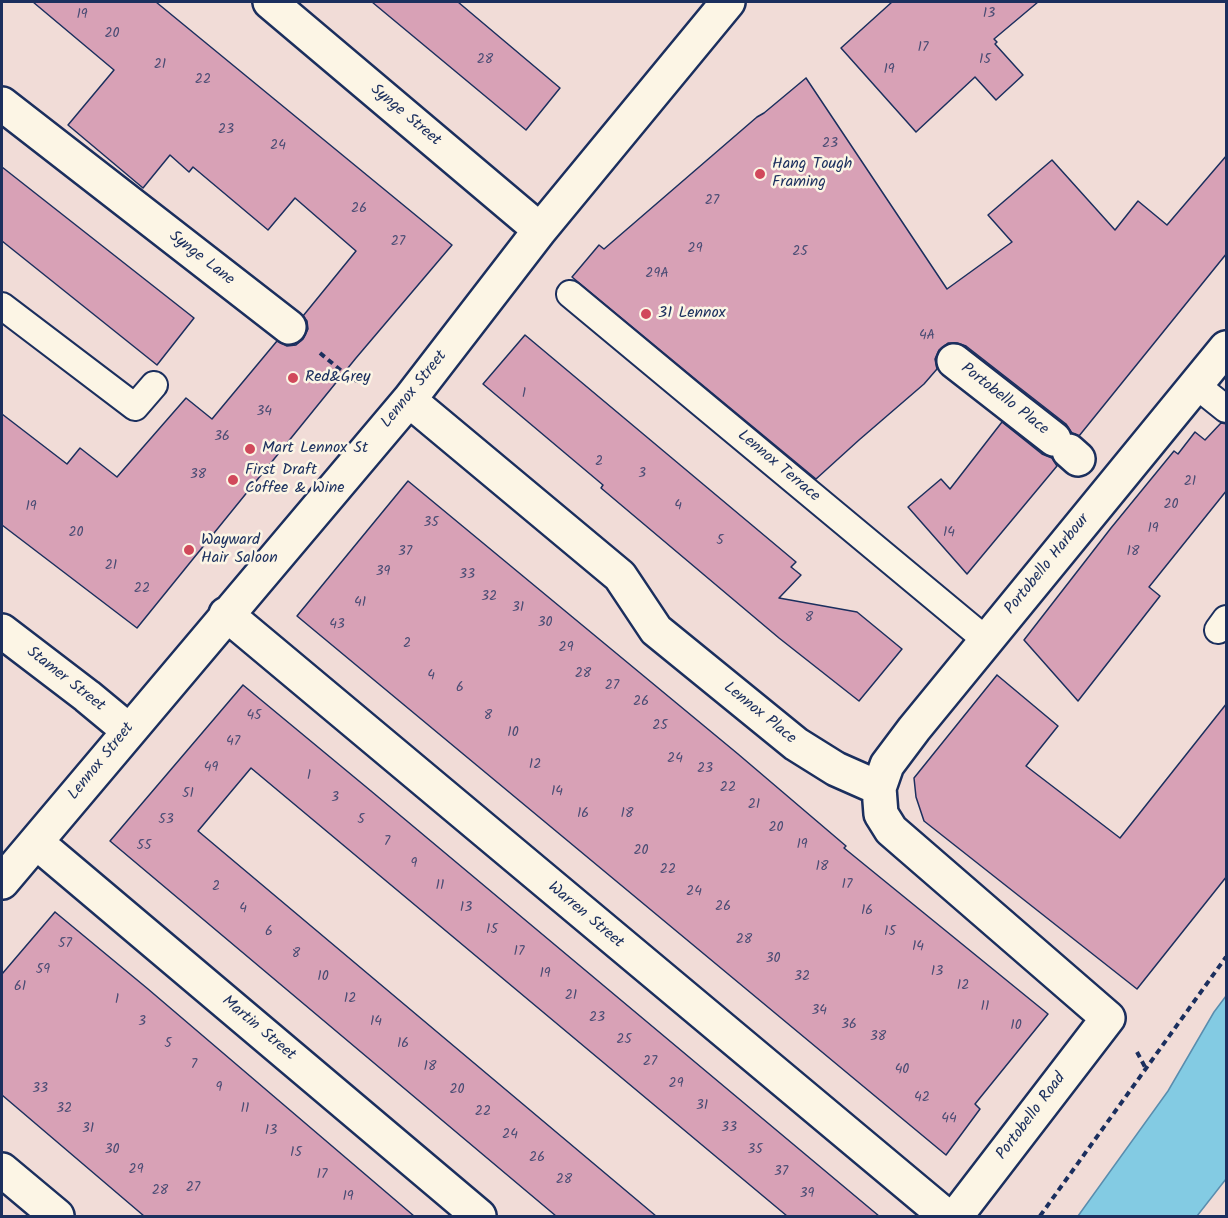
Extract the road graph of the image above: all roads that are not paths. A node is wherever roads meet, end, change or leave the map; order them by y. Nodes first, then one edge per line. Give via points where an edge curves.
1 (270, 2) edge
2 (728, 2) edge
3 (2, 104) edge
4 (540, 230) junction
5 (570, 294) dead end
6 (2, 306) edge
7 (289, 327) road end
8 (1227, 348) edge
9 (954, 361) dead end
10 (154, 385) dead end
11 (1196, 385) junction
12 (409, 400) junction
13 (1227, 409) edge
14 (1067, 450) dead end
15 (226, 614) junction
16 (2, 631) edge
17 (986, 640) junction
18 (128, 730) junction
19 (879, 788) junction
20 (36, 842) junction
21 (2, 882) edge
22 (2, 1170) edge
23 (57, 1216) edge
24 (479, 1216) edge
25 (946, 1216) edge
26 (956, 1216) edge

1 - 4 street, Synge Street
2 - 4 street, Lennox Street
3 - 7 street, Synge Lane
4 - 12 street, Lennox Street
5 - 17 lane, Lennox Terrace
6 - 10 lane via 135,407
8 - 11 street, Portobello Harbour
9 - 14 street, Portobello Place
11 - 13 lane
11 - 17 street, Portobello Harbour
12 - 15 street, Lennox Street
12 - 19 street, Lennox Place via 620,576 656,630 796,744 836,769
15 - 18 street, Lennox Street
15 - 25 street, Warren Street
16 - 18 street, Stamer Street
17 - 19 street, Portobello Harbour via 887,765
18 - 20 street, Lennox Street
19 - 26 street, Portobello Road via 881,814 891,830 1108,1018
20 - 21 street, Lennox Street
20 - 24 street, Martin Street
22 - 23 street

